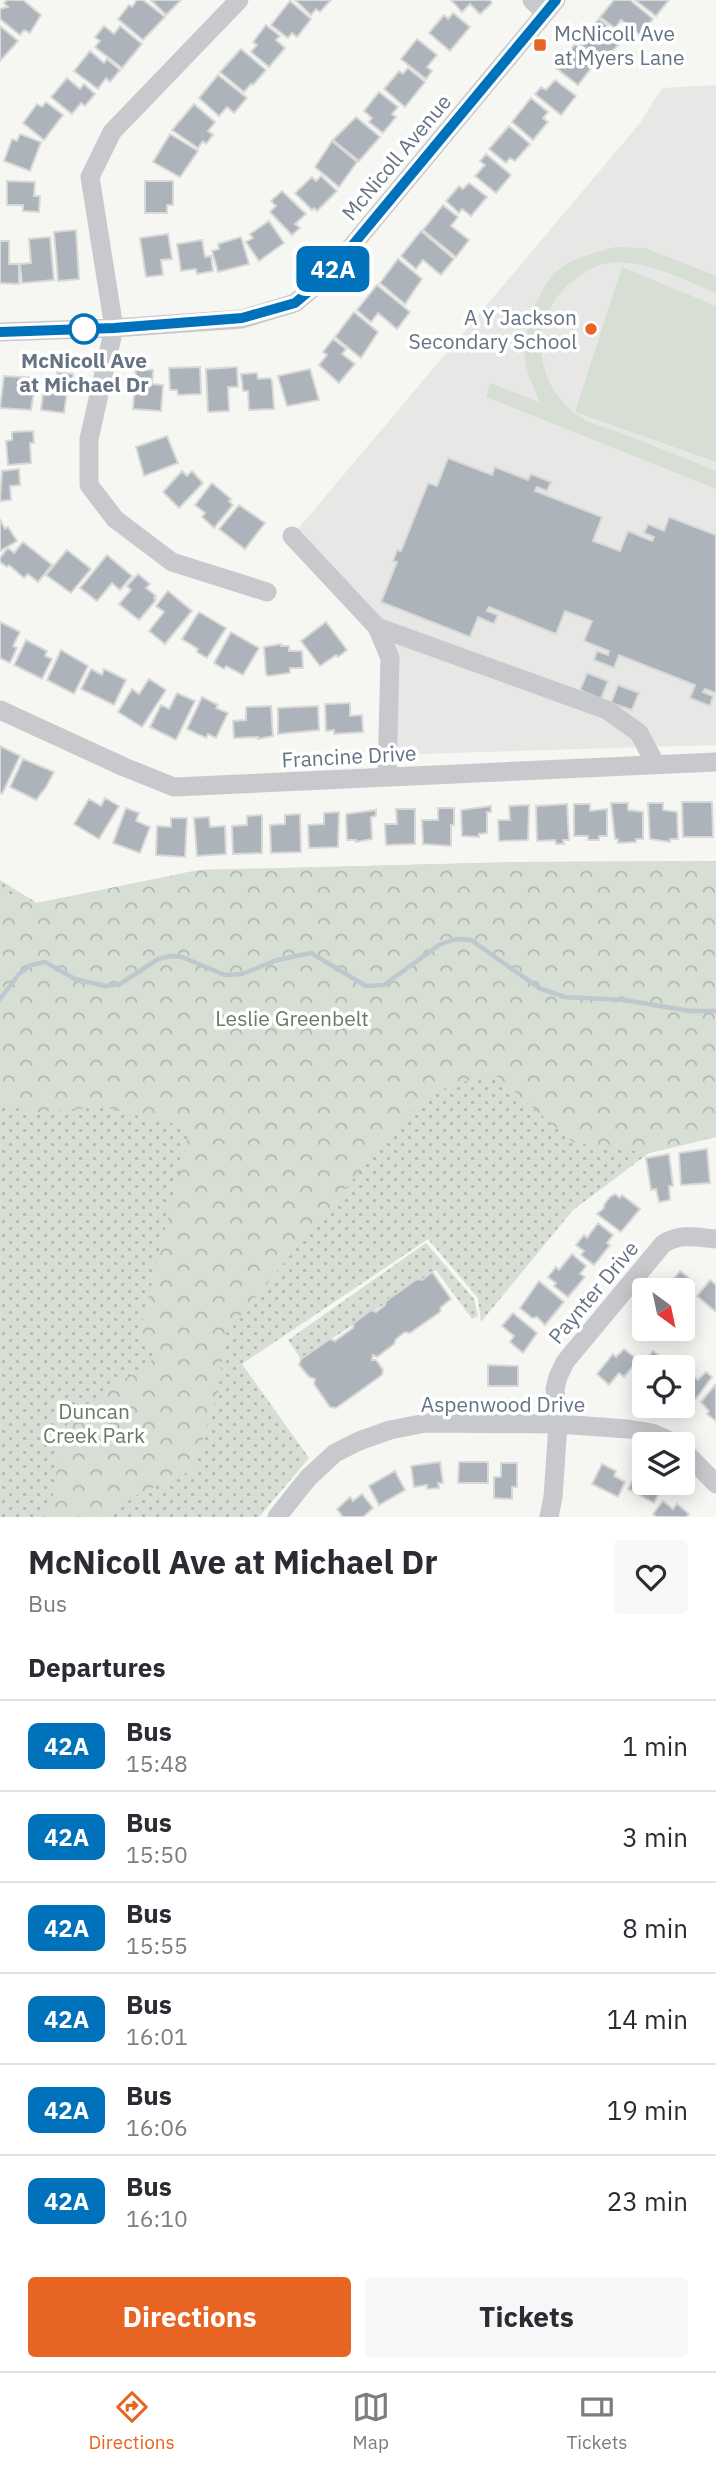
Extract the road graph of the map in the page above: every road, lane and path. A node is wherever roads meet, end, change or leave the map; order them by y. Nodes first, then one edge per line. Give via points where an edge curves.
1 (239, 0) edge
2 (544, 4) edge
3 (114, 328) junction
4 (0, 332) edge
5 (292, 536) dead end
6 (267, 592) dead end
7 (377, 627) junction
8 (0, 710) edge
9 (716, 762) edge
10 (655, 763) junction
11 (387, 777) junction
12 (716, 1239) edge
13 (558, 1424) junction
14 (646, 1432) edge
15 (695, 1462) edge
16 (716, 1484) edge
17 (277, 1517) edge
18 (549, 1517) edge

1 - 3 street via 112,132 90,177
2 - 3 street, McNicoll Avenue via 327,276 295,303 242,318
3 - 4 street, McNicoll Avenue
3 - 6 street via 89,439 89,485 115,519 172,562
5 - 7 street
7 - 10 street via 607,710 639,733
7 - 11 street via 390,657
8 - 11 street, Francine Drive via 174,787
9 - 10 street, Francine Drive
10 - 11 street, Francine Drive
12 - 13 street, Paynter Drive via 682,1236 663,1244 565,1362 555,1389
13 - 14 street, Aspenwood Drive
13 - 17 street, Aspenwood Drive via 426,1423 390,1430 335,1453
13 - 18 street, Paynter Drive
15 - 16 street

